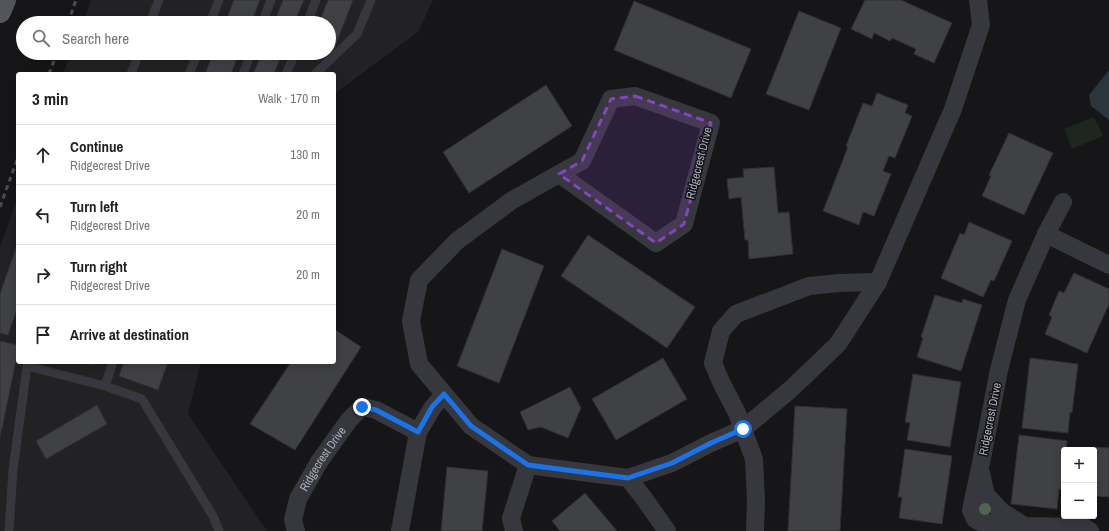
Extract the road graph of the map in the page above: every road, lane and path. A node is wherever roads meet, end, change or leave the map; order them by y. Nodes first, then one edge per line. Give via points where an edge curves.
1 (5, 0) edge
2 (159, 0) edge
3 (219, 0) edge
4 (271, 0) edge
5 (316, 0) edge
6 (371, 0) edge
7 (978, 0) edge
8 (0, 12) edge
9 (153, 16) edge
10 (213, 16) edge
11 (265, 16) edge
12 (310, 16) edge
13 (336, 54) edge
14 (136, 60) edge
15 (195, 60) edge
16 (248, 60) edge
17 (292, 60) edge
18 (330, 60) edge
19 (132, 72) edge
20 (190, 72) edge
21 (244, 72) edge
22 (287, 72) edge
23 (317, 72) edge
24 (559, 174) junction
25 (1063, 202) dead end
26 (1046, 234) junction
27 (1109, 265) edge
28 (878, 282) junction
29 (28, 364) edge
30 (112, 364) edge
31 (105, 386) junction
32 (444, 394) junction
33 (743, 429) junction
34 (418, 432) junction
35 (528, 465) junction
36 (980, 468) junction
37 (628, 478) junction
38 (1025, 526) junction
39 (9, 531) edge
40 (219, 531) edge
41 (296, 531) edge
42 (400, 531) edge
43 (514, 531) edge
44 (667, 531) edge
45 (754, 531) edge
46 (1090, 531) edge

1 - 8 main road
2 - 9 lane
3 - 10 lane
4 - 11 lane
5 - 12 lane
6 - 13 lane via 357,34
7 - 28 street, Ridgecrest Drive via 982,25 953,109
14 - 19 lane
15 - 20 lane
16 - 21 lane
17 - 22 lane
18 - 23 lane
24 - 24 street, Ridgecrest Drive via 656,243 684,224 711,123 635,96 611,99 582,161
24 - 32 street, Ridgecrest Drive via 511,201 457,241 419,280 411,321 419,364
25 - 26 street, Ridgecrest Drive
26 - 27 street
26 - 36 street, Ridgecrest Drive via 1017,300 999,370
28 - 33 street, Ridgecrest Drive via 838,344 791,389
28 - 33 street via 808,286 736,314 722,331 713,362
29 - 31 lane
29 - 39 lane via 13,470
30 - 31 lane
31 - 40 lane via 142,399 213,516
32 - 34 street via 432,407
32 - 35 street, Ridgecrest Drive via 471,426
33 - 37 street, Ridgecrest Drive via 672,463
33 - 45 street via 754,459
34 - 41 street, Ridgecrest Drive via 376,410 362,407 349,420 319,462 298,498 293,520
34 - 42 street
35 - 37 street, Ridgecrest Drive
35 - 43 street via 512,518
36 - 38 street, Ridgecrest Drive via 986,496
36 - 38 street via 971,510 975,519 980,522
37 - 44 street
38 - 46 street via 1084,528

